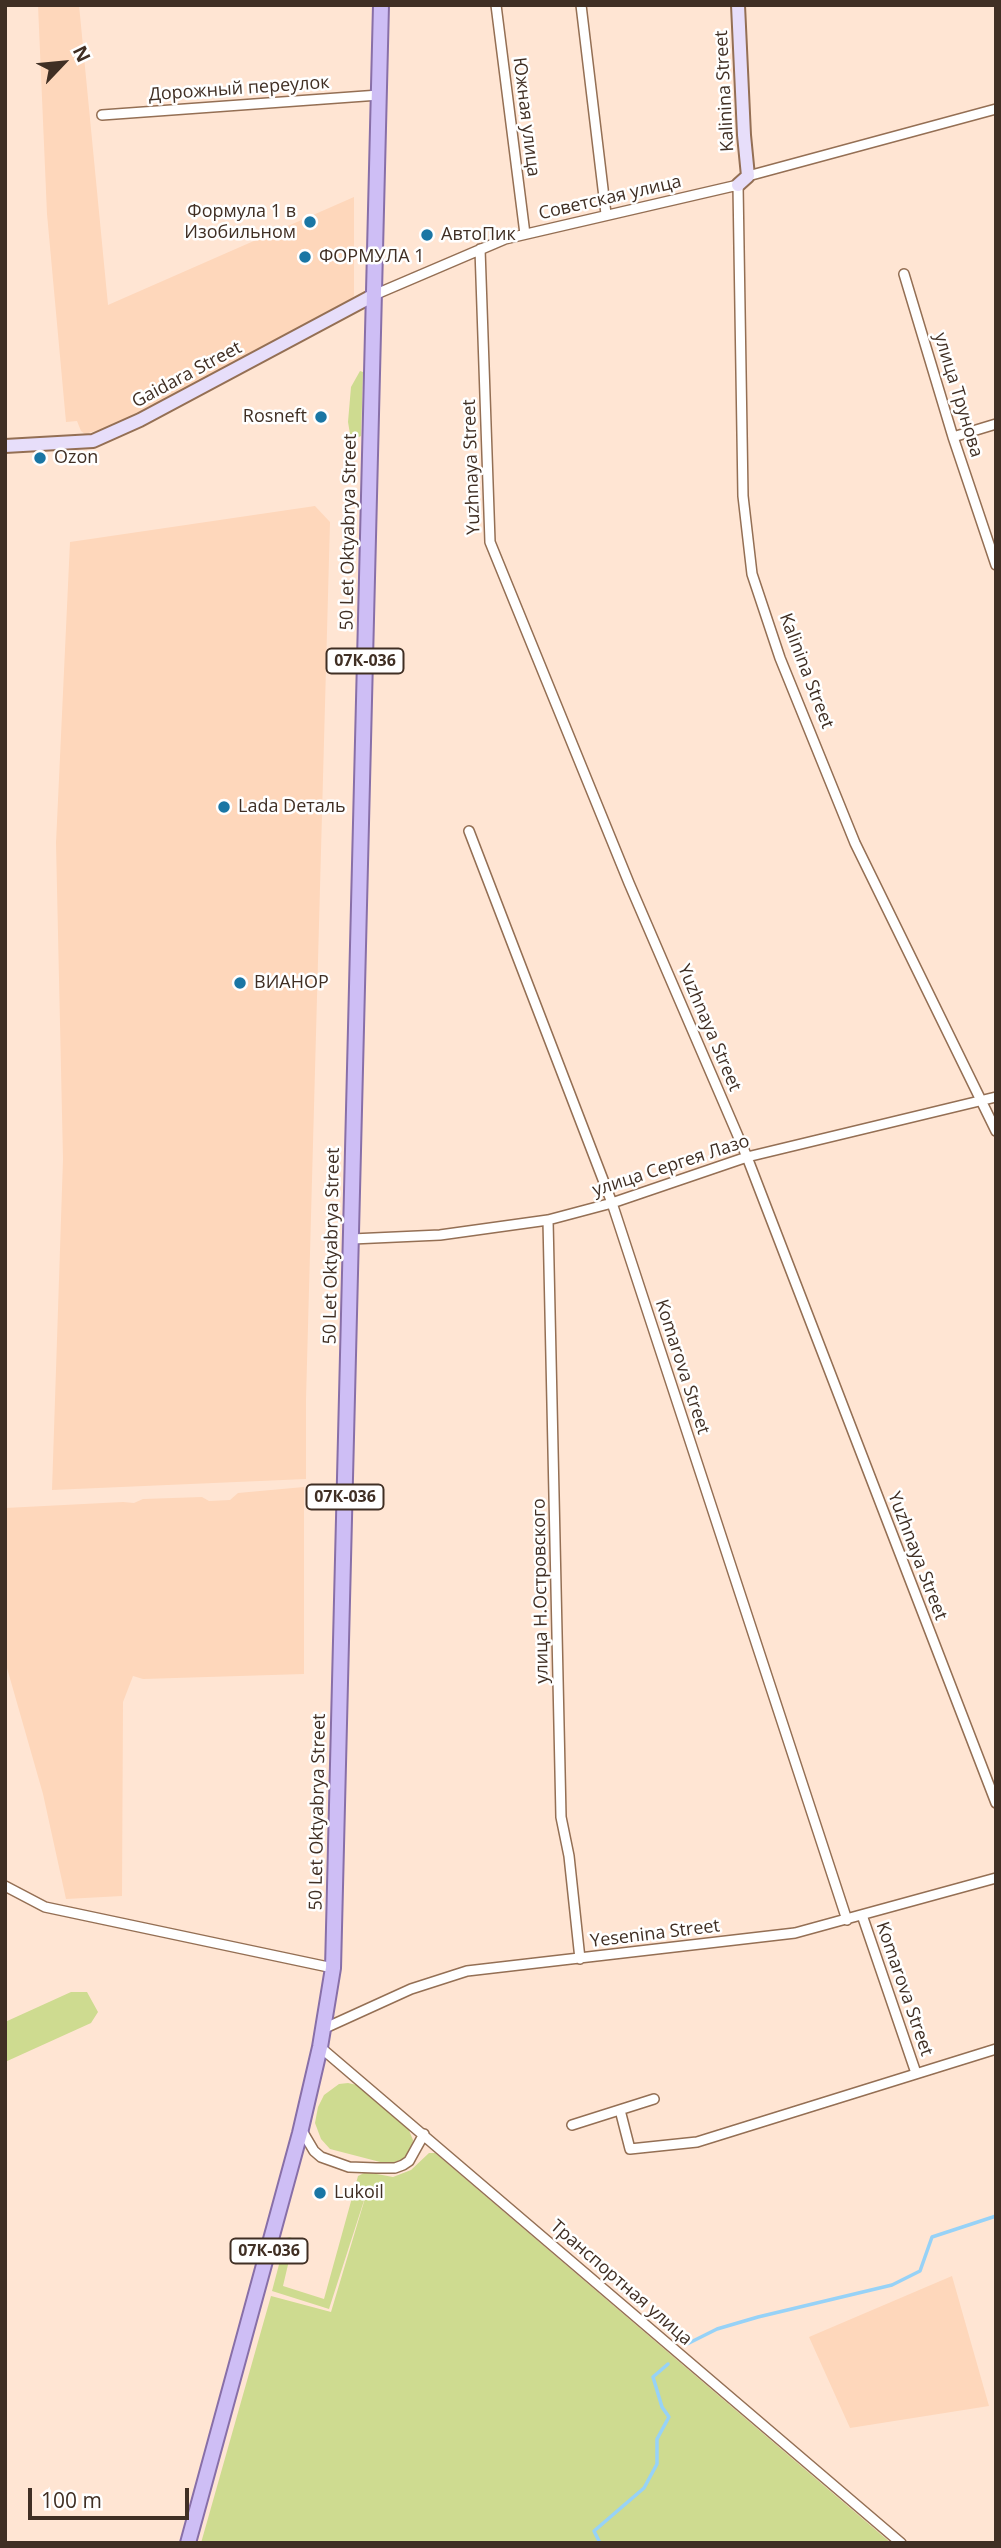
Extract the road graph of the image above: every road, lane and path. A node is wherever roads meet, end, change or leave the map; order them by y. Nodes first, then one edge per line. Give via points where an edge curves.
1 (381, 5) edge
2 (496, 5) edge
3 (581, 5) edge
4 (738, 5) edge
5 (379, 95) junction
6 (996, 108) edge
7 (102, 115) dead end
8 (748, 176) junction
9 (738, 185) junction
10 (606, 214) junction
11 (525, 234) junction
12 (480, 249) junction
13 (904, 274) dead end
14 (374, 295) junction
15 (996, 424) edge
16 (953, 437) junction
17 (5, 446) edge
18 (996, 565) edge
19 (469, 831) dead end
20 (996, 1097) edge
21 (981, 1100) junction
22 (996, 1131) edge
23 (747, 1157) junction
24 (612, 1203) junction
25 (548, 1220) junction
26 (352, 1239) junction
27 (996, 1803) edge
28 (996, 1878) edge
29 (5, 1886) edge
30 (862, 1915) junction
31 (846, 1920) junction
32 (580, 1959) junction
33 (333, 1968) junction
34 (323, 2029) junction
35 (320, 2047) junction
36 (996, 2049) edge
37 (916, 2073) junction
38 (654, 2099) dead end
39 (620, 2110) junction
40 (572, 2125) dead end
41 (300, 2128) junction
42 (424, 2134) junction
43 (188, 2543) edge
44 (901, 2543) edge

1 - 5 main road, 50 Let Oktyabrya Street / 07К-036
2 - 11 street, Южная улица
3 - 10 street
4 - 8 street, Kalinina Street
5 - 7 street, Дорожный переулок
5 - 14 main road, 50 Let Oktyabrya Street / 07К-036
6 - 8 street
8 - 9 street
9 - 10 street, Советская улица
9 - 21 street, Kalinina Street via 743,496 752,574 780,658 855,843
10 - 11 street, Советская улица
11 - 12 street, Советская улица
12 - 14 street, Советская улица
12 - 23 street, Yuzhnaya Street via 490,542
13 - 16 street, улица Трунова
14 - 17 street, Gaidara Street via 93,441
14 - 26 main road, 50 Let Oktyabrya Street / 07К-036
15 - 16 street
16 - 18 street, улица Трунова
19 - 24 street, Komarova Street
20 - 21 street, улица Сергея Лазо
21 - 22 street, Kalinina Street
21 - 23 street, улица Сергея Лазо
23 - 24 street, улица Сергея Лазо
23 - 27 street, Yuzhnaya Street
24 - 25 street, улица Сергея Лазо
24 - 31 street, Komarova Street
25 - 26 street, улица Сергея Лазо via 440,1235
25 - 32 street, улица Н.Островского via 561,1817
26 - 33 main road, 50 Let Oktyabrya Street / 07К-036
28 - 30 street, Yesenina Street
29 - 33 street via 45,1907
30 - 31 street, Yesenina Street
30 - 37 street, Kоmarova Street
31 - 32 street, Yesenina Street via 796,1933
32 - 34 street, Yesenina Street via 467,1971 411,1989
33 - 34 main road, 50 Let Oktyabrya Street / 07К-036
34 - 35 main road, 50 Let Oktyabrya Street / 07К-036
35 - 41 main road, 50 Let Oktyabrya Street / 07К-036
35 - 42 street, Транспортная улица
36 - 37 street
37 - 39 street via 697,2142 630,2149
38 - 39 street
39 - 40 street
41 - 42 street via 321,2157 349,2167 403,2165
41 - 43 main road, 50 Let Oktyabrya Street / 07К-036
42 - 44 street, Транспортная улица

